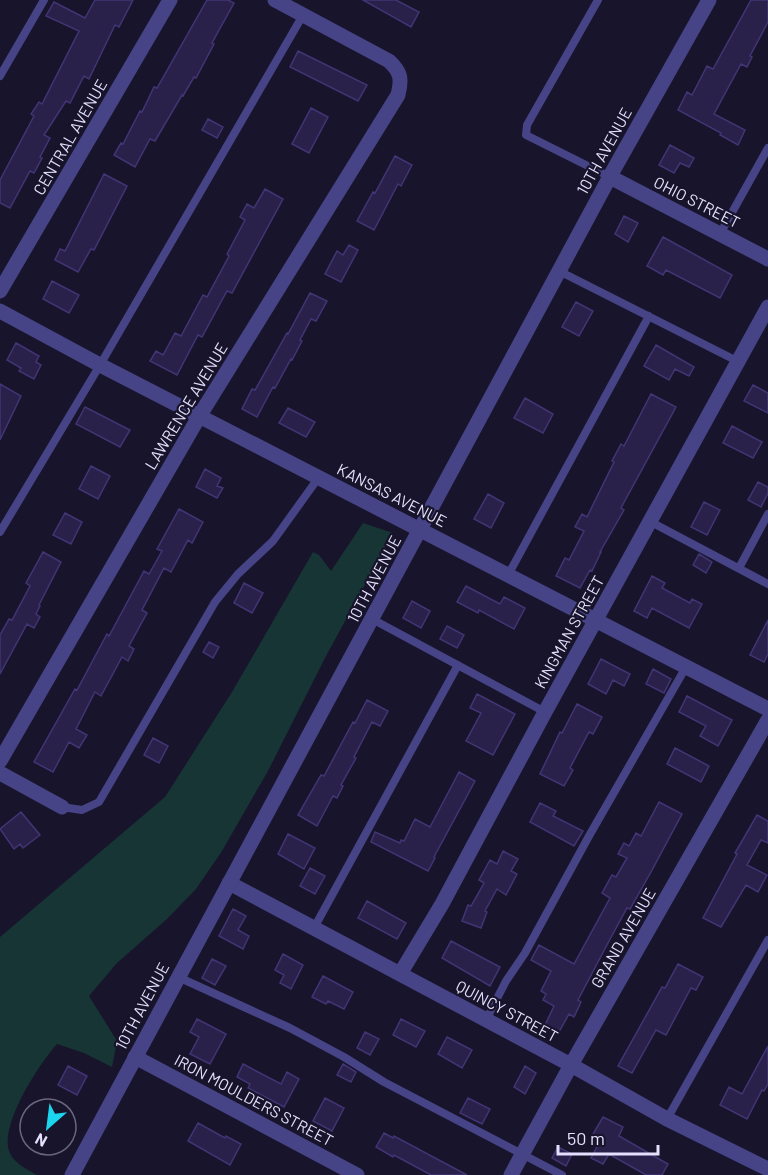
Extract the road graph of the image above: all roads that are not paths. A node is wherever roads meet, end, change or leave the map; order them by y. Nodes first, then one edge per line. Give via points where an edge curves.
1 (44, 0) edge
2 (170, 0) edge
3 (274, 0) edge
4 (598, 0) edge
5 (709, 0) edge
6 (303, 15) junction
7 (0, 76) edge
8 (768, 148) edge
9 (610, 177) junction
10 (720, 234) junction
11 (768, 259) edge
12 (560, 271) junction
13 (0, 291) edge
14 (768, 307) edge
15 (0, 311) edge
16 (649, 316) junction
17 (739, 362) junction
18 (100, 365) junction
19 (200, 415) junction
20 (319, 477) junction
21 (768, 514) edge
22 (651, 522) junction
23 (421, 530) junction
24 (0, 532) edge
25 (739, 568) junction
26 (508, 575) junction
27 (768, 584) edge
28 (372, 619) junction
29 (596, 620) junction
30 (458, 665) junction
31 (686, 667) junction
32 (768, 709) edge
33 (545, 712) junction
34 (768, 720) edge
35 (0, 761) edge
36 (0, 772) edge
37 (62, 807) joint
38 (229, 884) junction
39 (314, 928) junction
40 (768, 940) edge
41 (400, 974) junction
42 (178, 977) junction
43 (486, 1020) junction
44 (135, 1057) junction
45 (571, 1065) junction
46 (667, 1119) junction
47 (523, 1154) junction
48 (766, 1163) edge
49 (72, 1175) edge
50 (357, 1175) edge
51 (511, 1175) edge
52 (562, 1175) edge

1 - 7 lane
2 - 13 street, CENTRAL AVENUE
3 - 6 street
4 - 9 lane via 527,125 526,135
5 - 9 street, 10TH AVENUE
6 - 18 lane
6 - 19 street, LAWRENCE AVENUE via 389,61 399,70 398,95
8 - 10 lane
9 - 10 street, OHIO STREET
9 - 12 street, 10TH AVENUE
10 - 11 street, OHIO STREET
12 - 16 lane
12 - 23 street, 10TH AVENUE
14 - 17 street, KINGMAN STREET
15 - 18 street, KANSAS AVENUE
16 - 17 lane
16 - 26 lane
17 - 22 street, KINGMAN STREET
18 - 19 street, KANSAS AVENUE
18 - 24 lane
19 - 20 street, KANSAS AVENUE
19 - 35 street, LAWRENCE AVENUE
20 - 23 street, KANSAS AVENUE
20 - 37 lane via 273,541 215,602 99,802 82,810
21 - 25 lane
22 - 25 lane
22 - 29 street, KINGMAN STREET
23 - 26 street, KANSAS AVENUE
23 - 28 street, 10TH AVENUE
25 - 27 lane
26 - 29 street, KANSAS AVENUE
28 - 30 lane
28 - 38 street, 10TH AVENUE
29 - 31 street, KANSAS AVENUE
29 - 33 street, KINGMAN STREET
30 - 33 lane
30 - 39 lane
31 - 32 street, KANSAS AVENUE
31 - 43 lane
33 - 41 street, KINGMAN STREET
34 - 45 street, GRAND AVENUE
36 - 37 street
38 - 39 street, QUINCY STREET
38 - 42 street, 10TH AVENUE
39 - 41 street, QUINCY STREET
40 - 46 lane
41 - 43 street, QUINCY STREET
42 - 44 street, 10TH AVENUE
42 - 47 lane via 299,1033
43 - 45 street, QUINCY STREET
44 - 49 street, 10TH AVENUE
44 - 50 street, IRON MOULDERS STREET
45 - 46 street, QUINCY STREET
45 - 47 street, GRAND AVENUE
46 - 48 street, QUINCY STREET
47 - 51 street, GRAND AVENUE
47 - 52 lane

